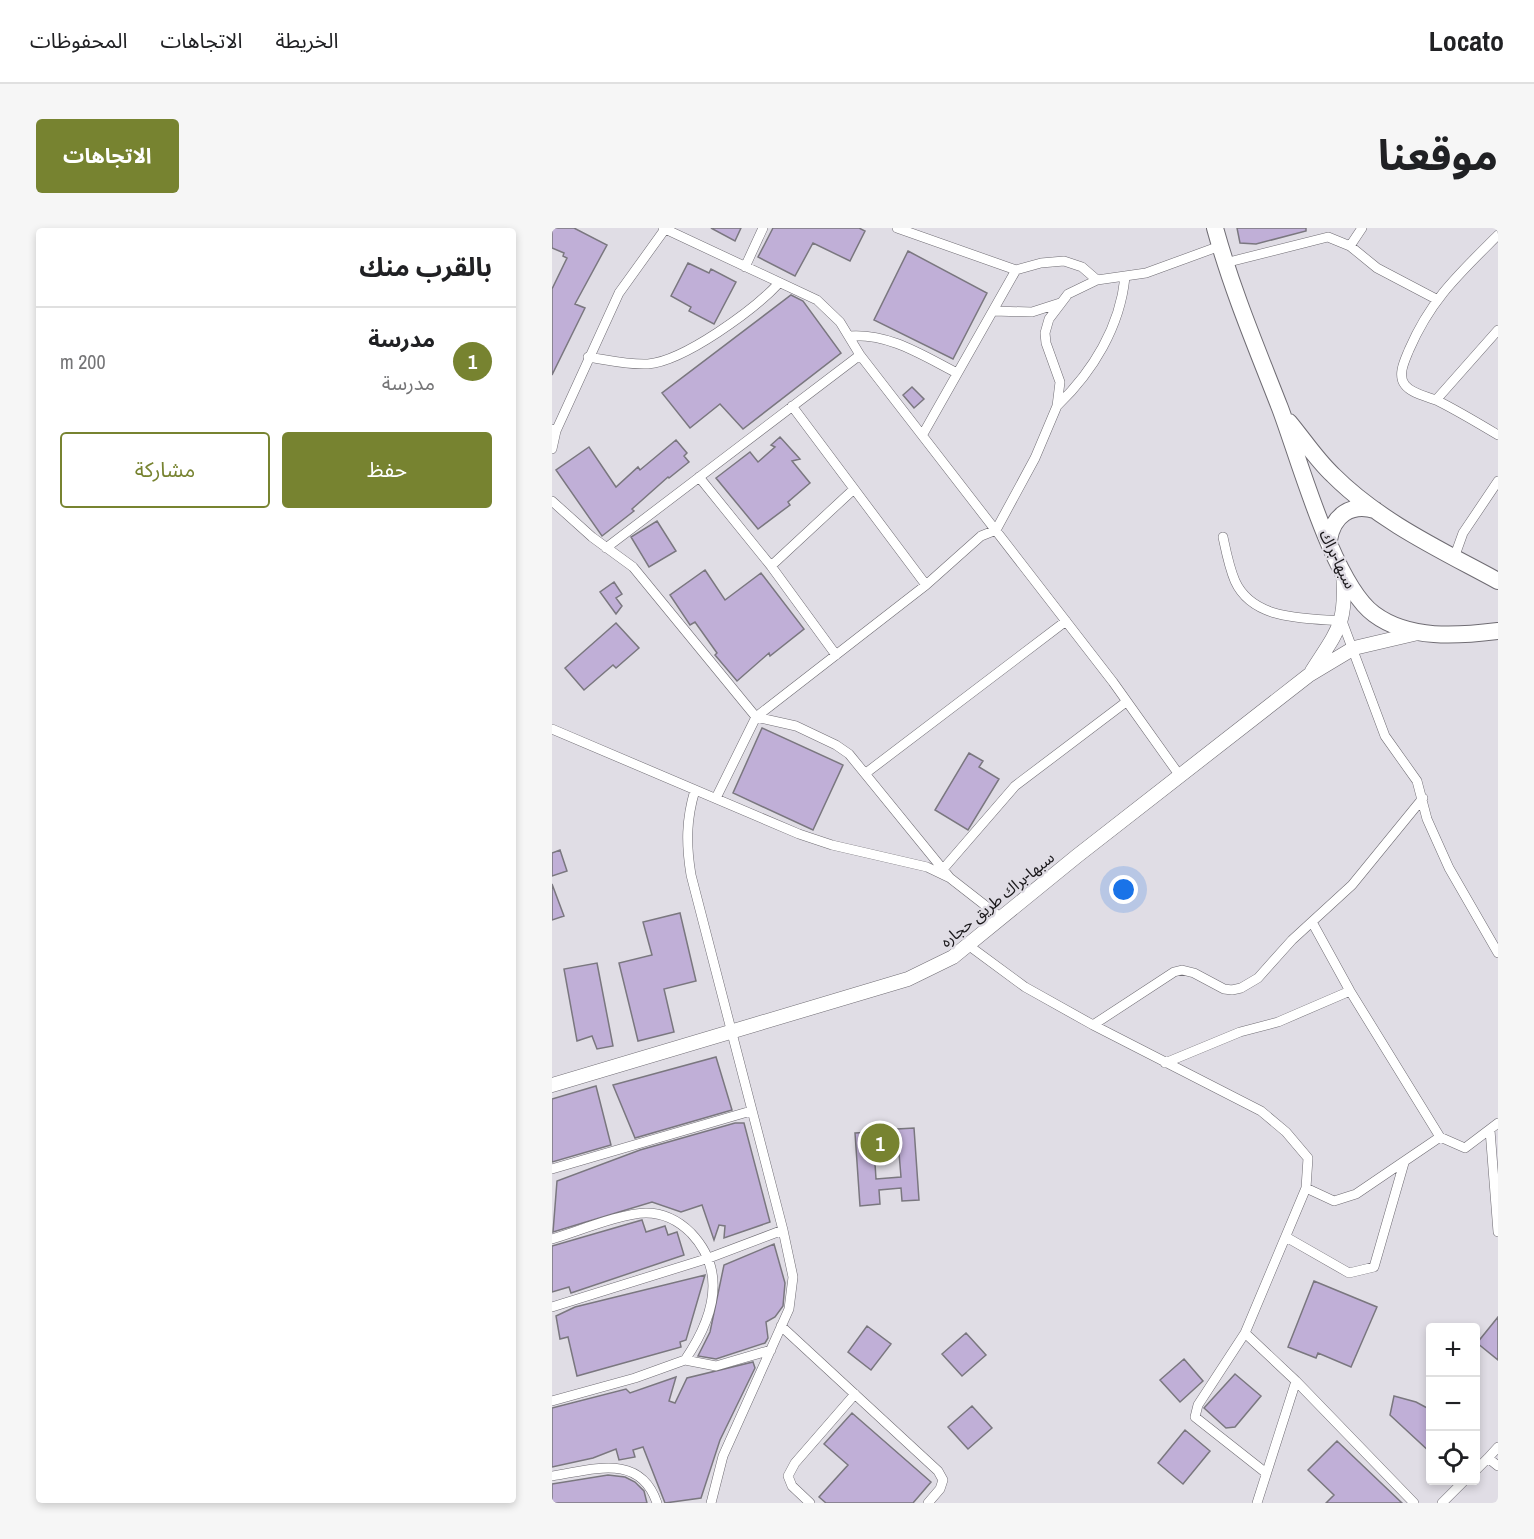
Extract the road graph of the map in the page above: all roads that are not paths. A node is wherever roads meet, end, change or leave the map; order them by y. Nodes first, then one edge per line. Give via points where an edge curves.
1 (763, 228) edge
2 (897, 228) edge
3 (1215, 228) edge
4 (1362, 228) edge
5 (664, 229) edge
6 (1498, 235) edge
7 (1220, 246) junction
8 (1350, 246) junction
9 (1225, 263) junction
10 (745, 267) junction
11 (1016, 270) junction
12 (1125, 277) junction
13 (1096, 280) junction
14 (780, 283) junction
15 (1436, 299) junction
16 (1060, 303) junction
17 (993, 311) junction
18 (1498, 330) edge
19 (849, 336) junction
20 (860, 354) junction
21 (588, 357) junction
22 (957, 373) junction
23 (1436, 400) junction
24 (792, 406) junction
25 (1058, 406) junction
26 (1281, 411) junction
27 (554, 430) edge
28 (923, 434) junction
29 (1498, 435) edge
30 (552, 449) edge
31 (699, 477) junction
32 (1498, 481) edge
33 (854, 489) junction
34 (552, 501) edge
35 (1376, 511) junction
36 (996, 530) junction
37 (1222, 537) dead end
38 (1329, 540) junction
39 (606, 548) junction
40 (1454, 558) junction
41 (771, 566) junction
42 (1343, 573) junction
43 (1498, 581) edge
44 (926, 585) junction
45 (1066, 621) junction
46 (1342, 621) junction
47 (1497, 631) edge
48 (1421, 633) junction
49 (1354, 648) junction
50 (836, 655) junction
51 (1309, 675) junction
52 (1126, 702) junction
53 (756, 717) junction
54 (552, 729) edge
55 (866, 773) junction
56 (1180, 776) junction
57 (695, 790) junction
58 (716, 798) junction
59 (1423, 798) junction
60 (944, 868) junction
61 (950, 878) junction
62 (1000, 917) junction
63 (1312, 922) junction
64 (968, 945) junction
65 (1498, 952) edge
66 (1350, 992) junction
67 (1093, 1025) junction
68 (730, 1030) junction
69 (1165, 1063) junction
70 (552, 1084) edge
71 (751, 1112) junction
72 (1498, 1123) edge
73 (1490, 1130) junction
74 (1440, 1137) junction
75 (1404, 1163) junction
76 (552, 1169) edge
77 (1306, 1188) junction
78 (1497, 1211) edge
79 (783, 1230) junction
80 (1498, 1232) edge
81 (1286, 1237) junction
82 (552, 1239) edge
83 (709, 1258) junction
84 (552, 1307) edge
85 (782, 1326) junction
86 (1245, 1333) junction
87 (771, 1350) junction
88 (685, 1360) junction
89 (1296, 1381) junction
90 (855, 1394) junction
91 (552, 1401) edge
92 (1498, 1447) edge
93 (1488, 1458) junction
94 (1480, 1466) edge
95 (1498, 1466) edge
96 (1266, 1473) junction
97 (552, 1476) edge
98 (1460, 1485) edge
99 (657, 1503) edge
100 (711, 1503) edge
101 (810, 1503) edge
102 (928, 1503) edge
103 (1257, 1503) edge
104 (1414, 1503) edge
105 (1442, 1503) edge

1 - 10 street
2 - 11 street
3 - 7 highway, سبها-براك
4 - 8 street
5 - 10 street
5 - 21 street via 625,283
6 - 15 street
7 - 9 highway, سبها-براك
7 - 12 street via 1166,267
8 - 9 street via 1328,237
8 - 15 street via 1377,268
9 - 26 highway, سبها-براك
10 - 14 street
11 - 13 street via 1064,261 1082,267
11 - 17 street
12 - 13 street
12 - 25 street via 1121,304 1105,344 1078,386
13 - 16 street via 1074,290
14 - 19 street via 826,307
14 - 21 street via 736,318 668,360 636,363
15 - 23 street via 1404,361 1401,377 1406,387
16 - 17 street via 1032,312
16 - 25 street via 1045,333 1060,382
17 - 22 street
18 - 23 street
19 - 20 street
19 - 22 street via 896,342
20 - 24 street
20 - 28 street
21 - 27 street
22 - 28 street
23 - 29 street
24 - 31 street
24 - 33 street
25 - 36 street
26 - 35 highway, سبها-براك via 1333,475
26 - 38 highway, سبها-براك
27 - 30 street
28 - 36 street
31 - 39 street
31 - 41 street
32 - 40 street via 1463,533
33 - 41 street
33 - 44 street
34 - 39 street
35 - 38 highway via 1354,508 1344,512 1336,519
35 - 40 highway, سبها-براك
36 - 44 street via 981,536
36 - 45 street
37 - 46 street via 1239,589 1260,608 1283,615
38 - 42 highway, سبها-براك
39 - 53 street via 638,573
40 - 43 highway, سبها-براك
41 - 50 street
42 - 46 main road, سبها-براك طريق حجاره
42 - 48 highway, سبها-براك via 1374,615
44 - 50 street
45 - 52 street
45 - 55 street
46 - 49 street
46 - 51 main road, سبها-براك طريق حجاره
47 - 48 highway, سبها-براك
48 - 49 main road, سبها-براك طريق حجاره
49 - 51 main road, سبها-براك طريق حجاره
49 - 59 street via 1373,710 1385,736 1417,781
50 - 53 street
51 - 56 main road, سبها-براك طريق حجاره
52 - 56 street
52 - 60 street via 1015,786
53 - 55 street via 820,736 849,754
53 - 58 street
54 - 57 street
55 - 60 street
56 - 62 main road, سبها-براك طريق حجاره
57 - 58 street
57 - 68 street via 687,817 686,845
58 - 61 street via 832,845 916,864
59 - 63 street via 1352,885
59 - 65 street via 1427,819 1449,868
60 - 61 street
61 - 62 street
62 - 64 main road, سبها-براك طريق حجاره
63 - 66 street
63 - 67 street via 1271,965 1241,988 1224,989 1182,970 1150,986
64 - 67 street via 1025,987
64 - 68 main road, سبها-براك طريق حجاره via 935,968 908,979
66 - 69 street
66 - 74 street
67 - 69 street
68 - 70 main road, سبها-براك طريق حجاره
68 - 71 street
69 - 77 street via 1261,1110 1286,1132 1308,1158
71 - 76 street
71 - 79 street
72 - 73 street
73 - 74 street via 1465,1148
73 - 78 street
74 - 75 street
75 - 77 street via 1356,1194 1334,1201
75 - 81 street via 1374,1267 1349,1273
77 - 81 street
78 - 80 street
79 - 83 street
79 - 85 street via 794,1288
81 - 86 street
82 - 83 street via 636,1214 658,1214 681,1224
83 - 84 street
83 - 88 street via 712,1300 702,1332
85 - 87 street
85 - 90 street
86 - 89 street
86 - 96 street via 1198,1405 1195,1417
87 - 88 street via 716,1366
87 - 100 street via 723,1456
88 - 91 street
89 - 96 street
89 - 104 street
90 - 101 street via 788,1476 792,1486
90 - 102 street via 938,1471 943,1480
92 - 93 street
93 - 94 street
93 - 95 street
96 - 103 street
97 - 99 street via 626,1469 650,1486
98 - 105 street

